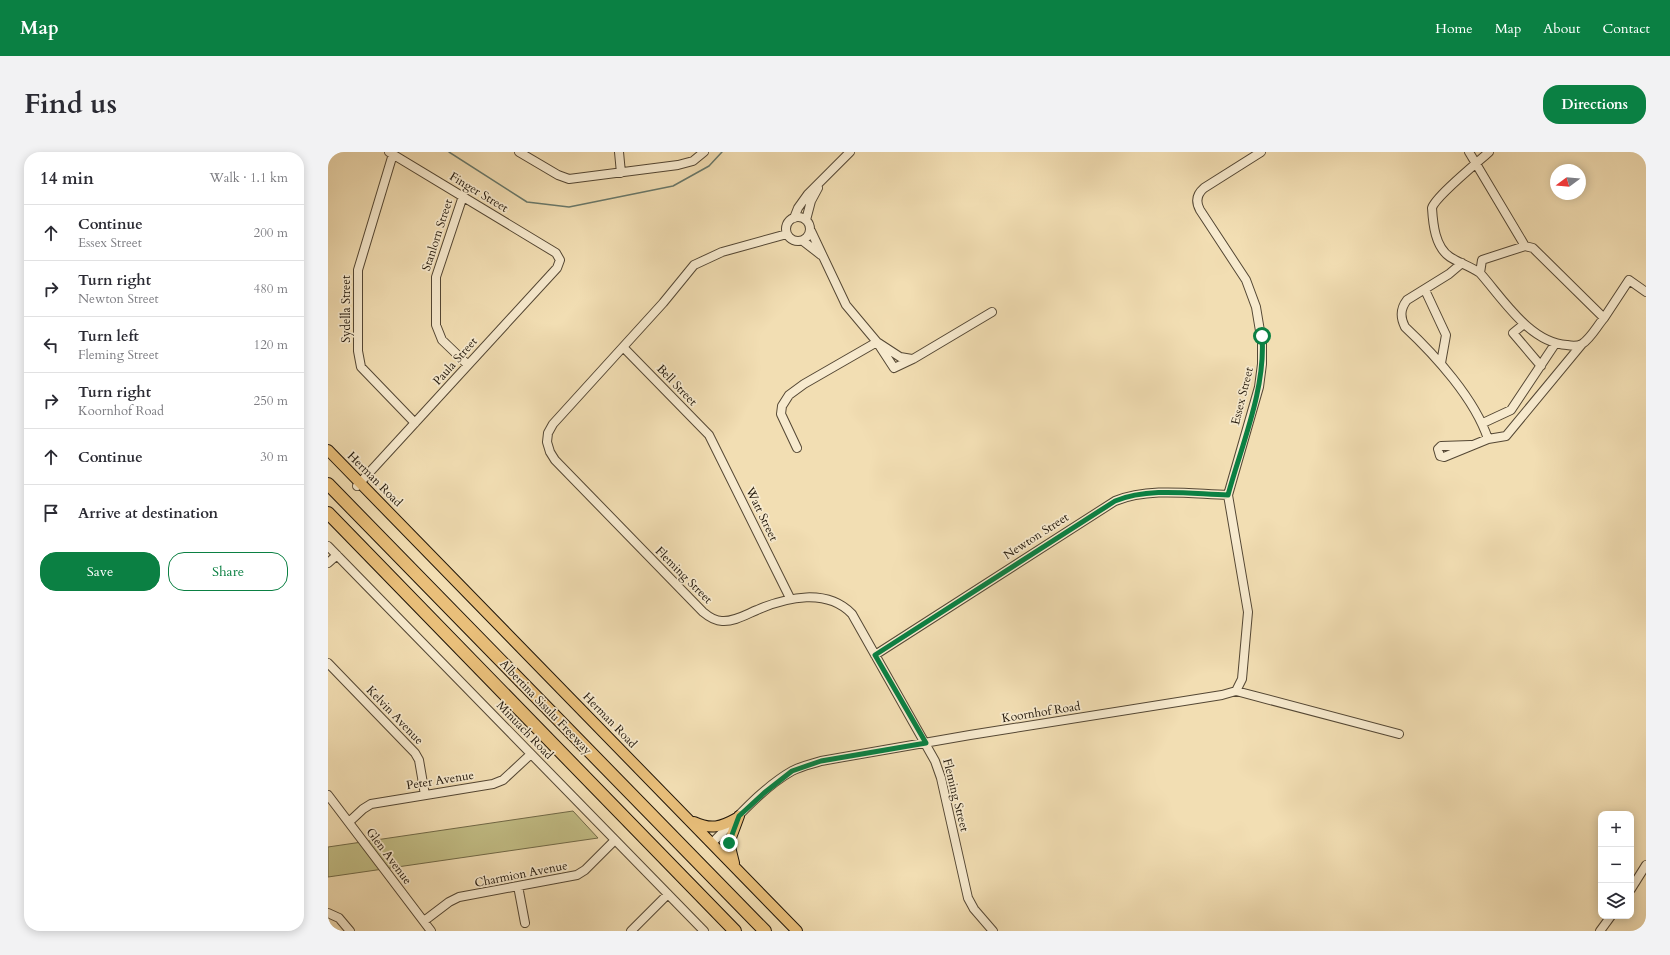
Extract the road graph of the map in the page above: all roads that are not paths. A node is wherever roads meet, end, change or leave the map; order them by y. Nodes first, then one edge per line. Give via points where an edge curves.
1 (519, 152) edge
2 (619, 152) edge
3 (704, 152) edge
4 (850, 152) edge
5 (1261, 152) edge
6 (1469, 152) edge
7 (1489, 152) edge
8 (391, 153) edge
9 (1475, 164) junction
10 (622, 173) junction
11 (820, 184) junction
12 (463, 196) junction
13 (794, 218) junction
14 (806, 220) junction
15 (811, 231) junction
16 (787, 234) junction
17 (803, 241) junction
18 (1525, 246) junction
19 (556, 253) joint
20 (823, 256) junction
21 (1482, 260) junction
22 (1461, 262) junction
23 (1480, 273) junction
24 (1425, 290) junction
25 (1646, 291) edge
26 (992, 312) dead end
27 (1604, 318) junction
28 (1524, 324) junction
29 (877, 342) junction
30 (1555, 344) junction
31 (1582, 344) junction
32 (1445, 346) junction
33 (623, 347) junction
34 (1430, 350) junction
35 (913, 359) junction
36 (1441, 363) junction
37 (468, 366) junction
38 (1541, 366) junction
39 (415, 423) junction
40 (1483, 423) junction
41 (1488, 439) junction
42 (712, 441) joint
43 (1471, 445) dead end
44 (797, 448) dead end
45 (328, 450) edge
46 (328, 455) edge
47 (328, 484) edge
48 (358, 484) junction
49 (1228, 495) junction
50 (328, 513) edge
51 (328, 546) edge
52 (337, 555) junction
53 (328, 564) edge
54 (790, 598) junction
55 (875, 655) junction
56 (328, 663) edge
57 (1236, 691) junction
58 (1399, 734) dead end
59 (926, 743) junction
60 (531, 754) junction
61 (328, 795) edge
62 (425, 795) junction
63 (738, 817) junction
64 (689, 820) junction
65 (348, 822) junction
66 (615, 840) junction
67 (712, 843) junction
68 (1646, 865) edge
69 (735, 868) junction
70 (1634, 884) edge
71 (518, 886) junction
72 (668, 894) junction
73 (328, 913) edge
74 (1609, 919) edge
75 (424, 921) junction
76 (525, 923) dead end
77 (702, 930) edge
78 (350, 931) edge
79 (432, 931) edge
80 (631, 931) edge
81 (735, 931) edge
82 (765, 931) edge
83 (797, 931) edge
84 (993, 931) edge
85 (1600, 931) edge

1 - 10 street via 569,179
2 - 10 street
3 - 10 street via 686,164
4 - 11 street
5 - 49 street, Essex Street via 1204,188 1198,194 1197,200 1202,213 1246,280 1256,306 1262,336 1263,357 1259,387
6 - 9 street
7 - 9 street
8 - 12 street, Finger Street
8 - 39 street, Sydella Street via 358,270 358,356 363,370
9 - 18 street
9 - 22 street via 1432,206 1436,236 1446,254
11 - 13 street via 808,194
11 - 14 street via 811,201
12 - 19 street, Finger Street
12 - 37 street, Stanlorn Street via 436,276 436,325 442,340
13 - 14 street
13 - 16 street via 787,224
14 - 15 street
15 - 17 street
15 - 20 street
16 - 17 street via 793,241
16 - 33 street, Fleming Street via 711,257 694,265
17 - 20 street
18 - 21 street
18 - 27 street via 1533,248
19 - 37 street, Paula Street via 560,260 557,268
20 - 29 street via 846,305
21 - 22 street
21 - 23 street
22 - 23 street
22 - 24 street via 1449,274
23 - 28 street
24 - 32 street via 1444,329
24 - 34 street via 1407,300 1402,306 1401,313 1405,327
25 - 27 street via 1629,280
26 - 35 street
27 - 31 street
28 - 30 street via 1540,337
28 - 38 street via 1513,333
29 - 35 street via 900,357
29 - 35 street via 894,368
29 - 44 street via 789,395 782,406 781,414
30 - 31 street
30 - 38 street
31 - 41 street via 1508,435
32 - 34 street
32 - 36 street
33 - 42 street, Bell Street
33 - 54 street, Fleming Street via 553,424 547,438 551,455 712,619 721,622 733,620
34 - 36 street
36 - 40 street
37 - 39 street, Paula Street
38 - 40 street via 1511,410
39 - 48 street, Paula Street
40 - 41 street
41 - 43 street
42 - 54 street, Watt Street
45 - 48 main road, Herman Road
46 - 48 main road, Herman Road
47 - 82 highway, Albertina Sisulu Freeway
48 - 64 main road, Herman Road
49 - 55 street, Newton Street via 1155,493 1133,495 1115,501
49 - 57 street, Essex Street via 1248,612 1242,679
50 - 81 highway, Albertina Sisulu Freeway
51 - 52 street, Minuach Road
52 - 53 street
52 - 60 street, Minuach Road
54 - 55 street, Fleming Street via 831,599 844,606 854,616
55 - 59 street, Fleming Street
56 - 62 street, Kelvin Avenue via 415,753
57 - 58 street, Koornhof Road
57 - 59 street, Koornhof Road
59 - 63 street, Koornhof Road via 854,754 802,767 775,783
59 - 84 street, Fleming Street via 941,778 968,898 976,913
60 - 62 street, Peter Avenue via 498,782
60 - 66 street, Minuach Road
61 - 65 street, Glen Avenue
62 - 65 street, Peter Avenue via 371,804
63 - 64 main road via 723,825 712,827
63 - 67 street, Koornhof Road
63 - 69 main road via 729,843
64 - 67 main road, Herman Road
65 - 75 street, Glen Avenue
66 - 71 street, Charmion Avenue via 577,875
66 - 72 street, Minuach Road
67 - 69 main road, Herman Road
68 - 70 street
69 - 83 main road, Herman Road
71 - 75 street, Charmion Avenue via 455,899
71 - 76 street
72 - 77 street, Minuach Road
72 - 80 street
73 - 78 street via 339,918
74 - 85 street
75 - 79 street, Glen Avenue

